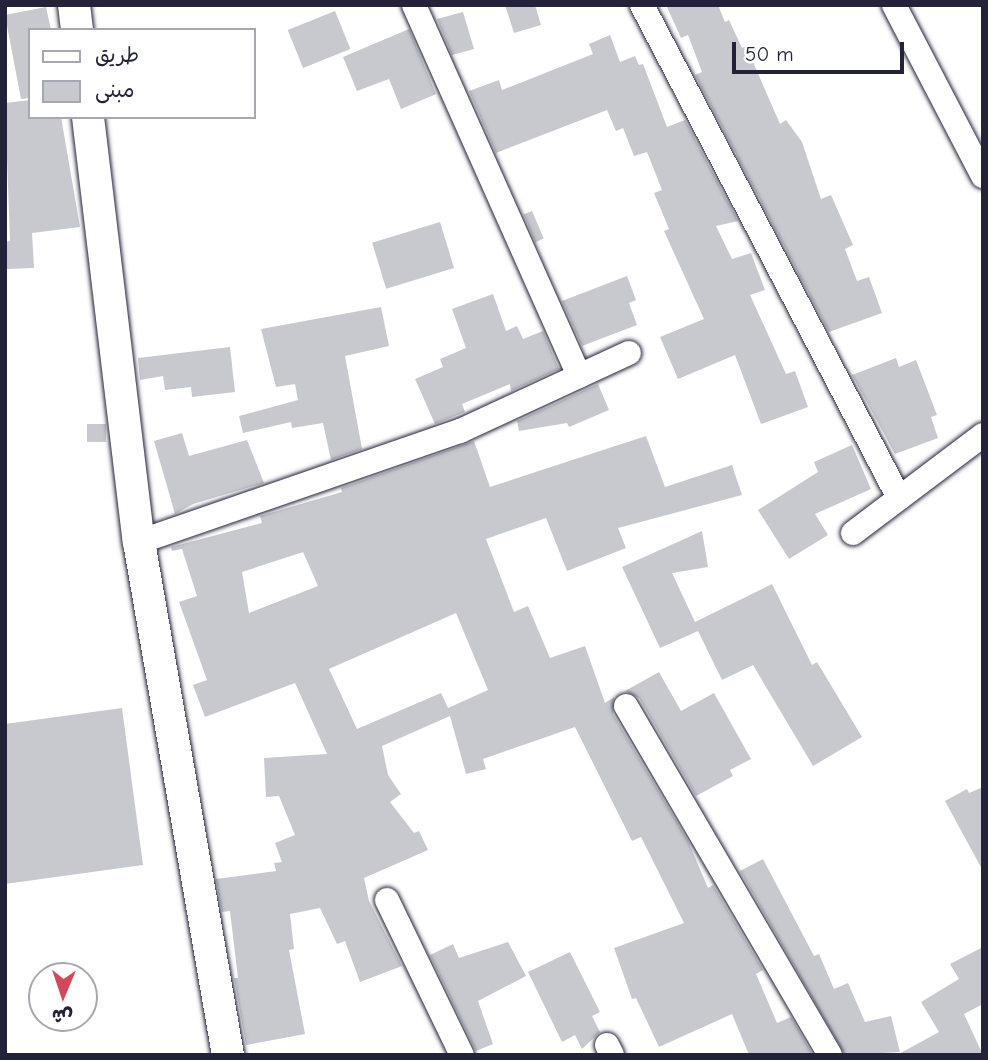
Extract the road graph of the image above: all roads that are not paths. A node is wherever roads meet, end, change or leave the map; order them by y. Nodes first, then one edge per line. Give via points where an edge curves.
1 (74, 5) edge
2 (414, 5) edge
3 (642, 5) edge
4 (894, 5) edge
5 (77, 28) edge
6 (88, 119) edge
7 (983, 176) edge
8 (629, 353) dead end
9 (579, 376) junction
10 (983, 435) edge
11 (899, 498) junction
12 (853, 533) dead end
13 (139, 542) junction
14 (626, 706) dead end
15 (387, 900) dead end
16 (228, 1055) edge
17 (462, 1055) edge
18 (830, 1055) edge

1 - 5 street
2 - 9 street
3 - 11 street
4 - 7 street
6 - 13 street
8 - 9 street
9 - 13 street via 460,431
10 - 11 street
11 - 12 street
13 - 16 street
14 - 18 street
15 - 17 street

